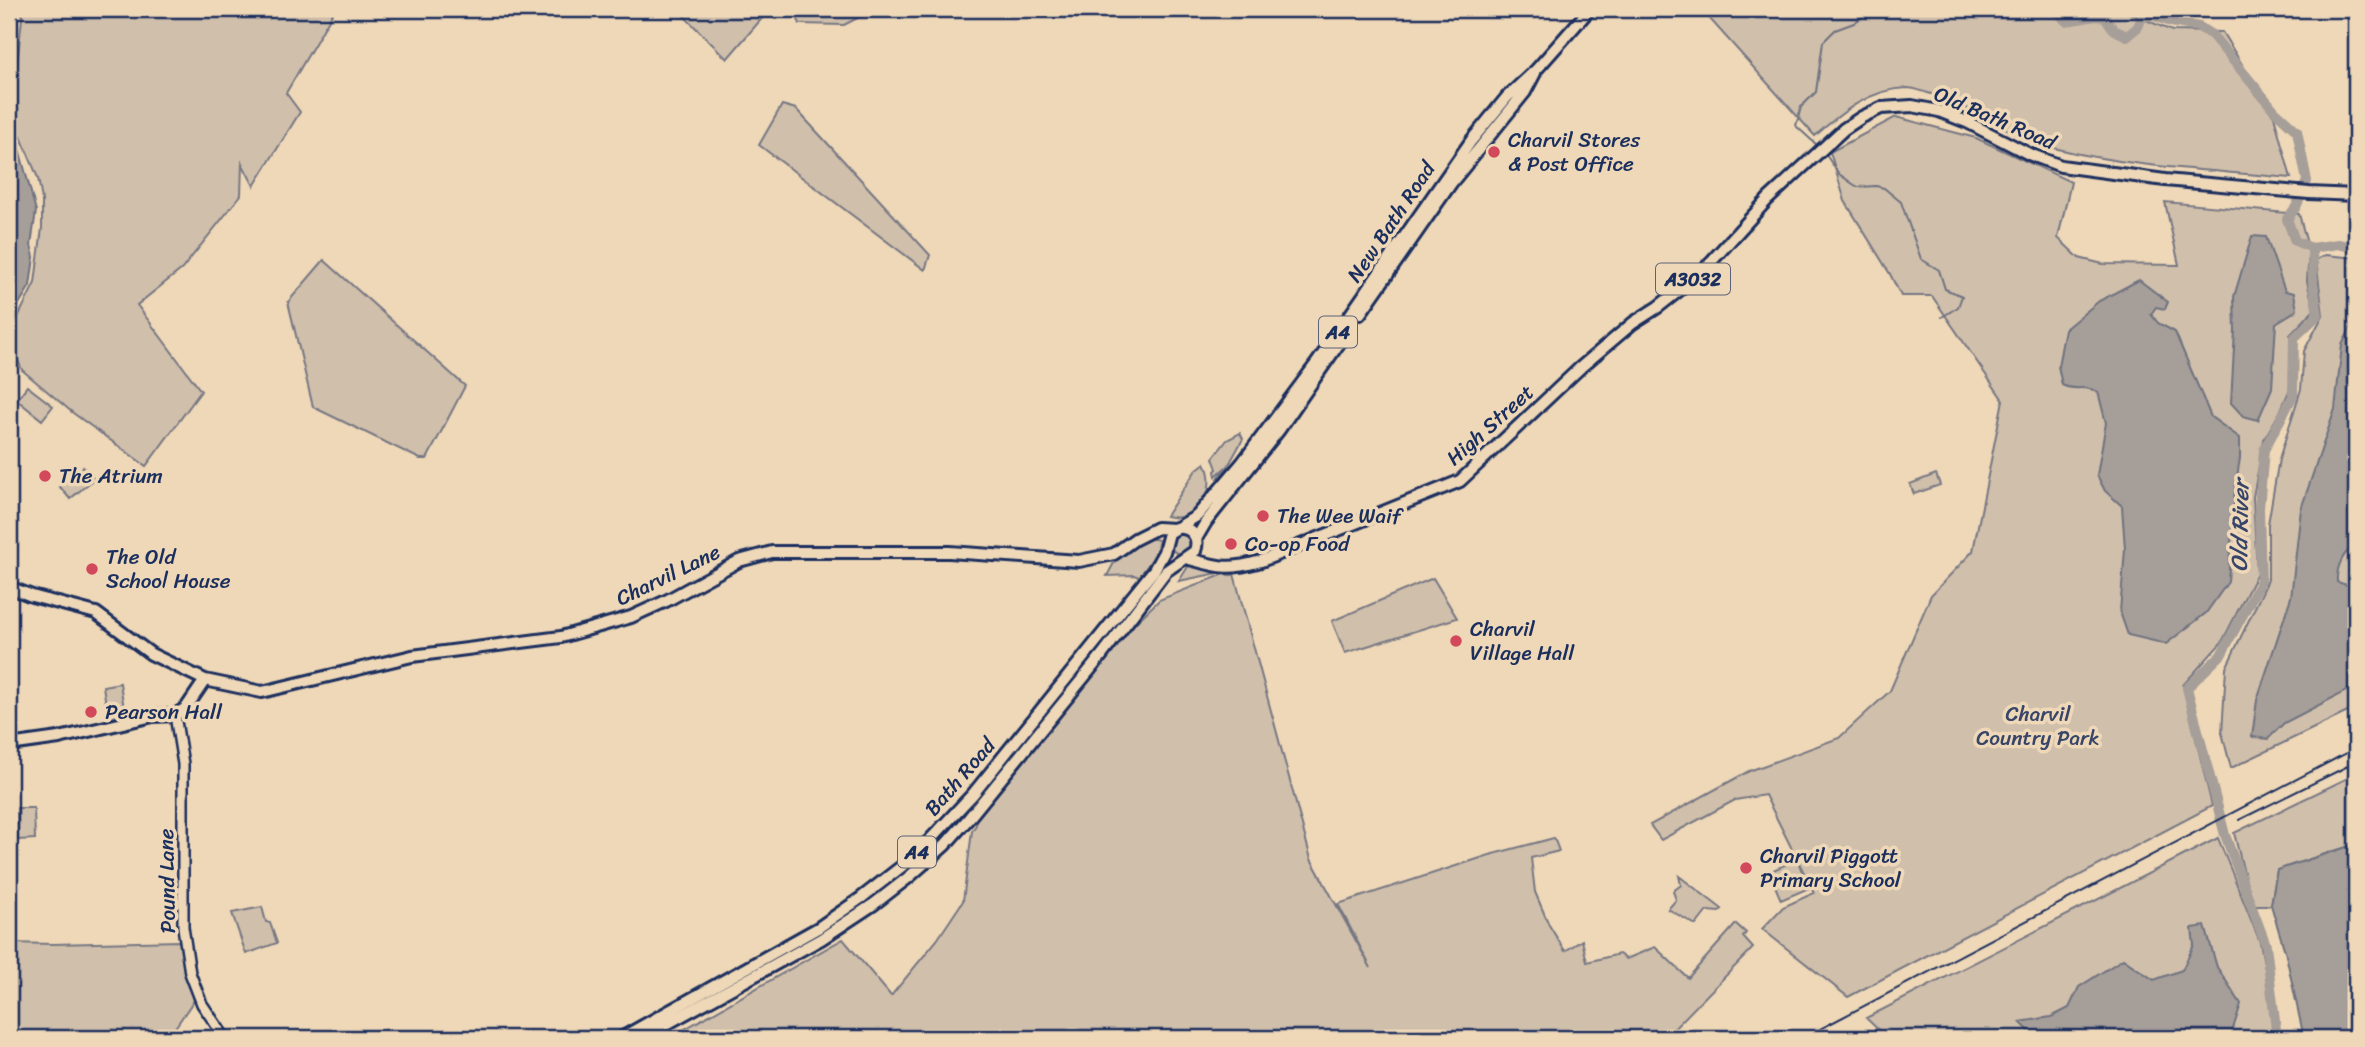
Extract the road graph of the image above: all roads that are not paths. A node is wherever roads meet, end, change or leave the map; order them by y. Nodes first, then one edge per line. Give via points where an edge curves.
1 (1590, 9) edge
2 (1536, 70) junction
3 (2356, 195) edge
4 (1558, 390) joint
5 (1175, 529) junction
6 (1148, 532) junction
7 (1197, 542) junction
8 (1166, 544) junction
9 (1185, 558) junction
10 (1211, 563) junction
11 (9, 587) edge
12 (205, 680) junction
13 (176, 715) junction
14 (9, 745) edge
15 (225, 1038) edge
16 (621, 1038) edge
17 (641, 1038) edge

1 - 2 main road, New Bath Road / A4
2 - 5 main road, New Bath Road / A4 via 1507,97 1455,162 1250,452 1197,516
2 - 7 main road, New Bath Road / A4 via 1525,92 1452,183 1279,430 1206,522
3 - 4 main road, Old Bath Road / A3032 via 2165,180 2062,166 1939,111 1912,106 1881,108 1827,145 1768,199 1700,274 1633,323
4 - 10 main road, High Street / A3032 via 1460,481 1261,561 1230,568
5 - 6 main road, Charvil Lane
5 - 7 main road via 1189,529
5 - 8 main road, Bath Road / A4
6 - 8 main road
6 - 12 main road, Charvil Lane via 1114,554 1079,561 949,552 772,552 739,561 631,617 561,638 412,656 262,692
7 - 9 main road, Bath Road / A4
7 - 10 main road
8 - 9 main road via 1173,556
8 - 16 main road, Bath Road / A4 via 1154,570 1021,735 918,851 818,928
9 - 10 main road, High Street / A3032
9 - 17 main road, Bath Road / A4 via 1166,571 969,818 909,877 821,939
11 - 12 main road, Charvil Lane via 96,613 151,654
12 - 13 main road
13 - 14 main road
13 - 15 street, Pound Lane via 183,764 183,927 190,973 202,1004

